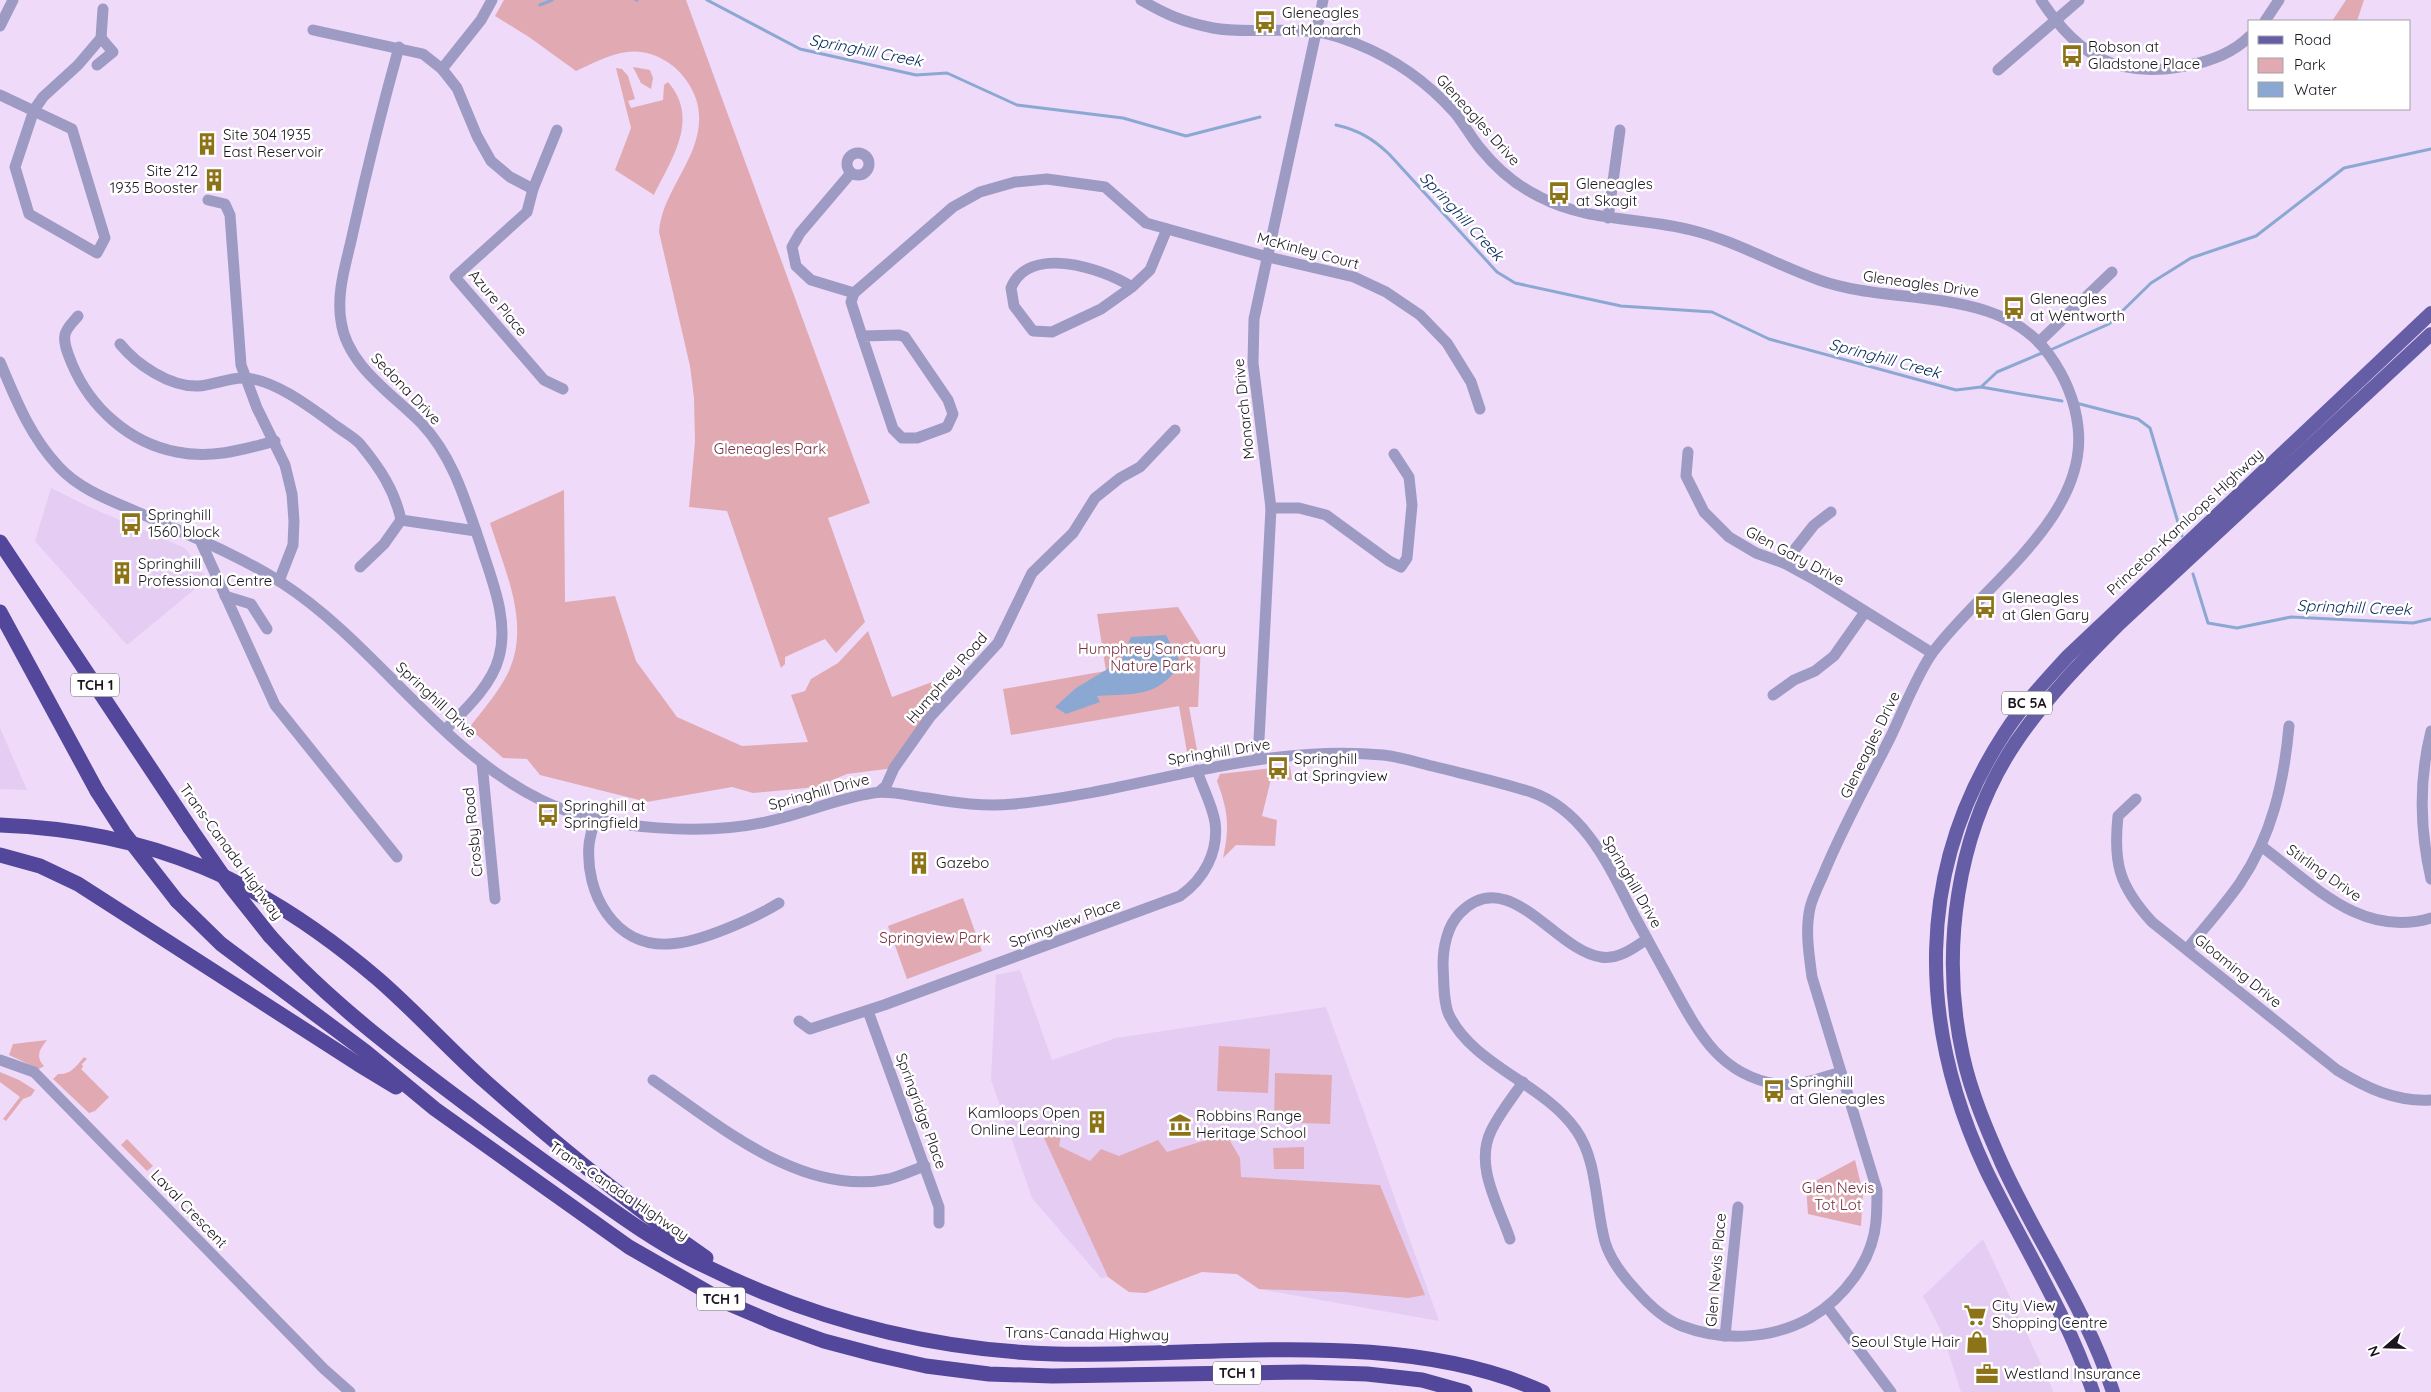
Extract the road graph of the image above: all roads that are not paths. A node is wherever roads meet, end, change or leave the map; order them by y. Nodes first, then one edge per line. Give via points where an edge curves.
1 (13, 0) edge
2 (492, 0) edge
3 (1141, 0) edge
4 (1323, 0) edge
5 (2041, 0) edge
6 (2079, 0) edge
7 (2279, 0) edge
8 (103, 9) dead end
9 (2266, 20) edge
10 (2055, 21) junction
11 (0, 26) edge
12 (314, 30) dead end
13 (1318, 32) junction
14 (2248, 37) edge
15 (101, 38) junction
16 (399, 47) junction
17 (97, 65) dead end
18 (442, 69) junction
19 (1998, 70) dead end
20 (0, 94) edge
21 (34, 110) junction
22 (557, 130) dead end
23 (1620, 130) dead end
24 (851, 173) dead end
25 (533, 189) junction
26 (208, 200) dead end
27 (1608, 218) junction
28 (1166, 229) junction
29 (1268, 257) junction
30 (2112, 272) dead end
31 (1132, 287) junction
32 (854, 293) junction
33 (2431, 313) edge
34 (78, 316) dead end
35 (2431, 334) edge
36 (862, 336) junction
37 (2040, 341) junction
38 (120, 344) dead end
39 (0, 362) edge
40 (244, 378) junction
41 (563, 389) dead end
42 (1480, 409) dead end
43 (1174, 430) dead end
44 (274, 440) junction
45 (1688, 452) dead end
46 (1394, 454) dead end
47 (1271, 508) junction
48 (1831, 512) dead end
49 (401, 520) junction
50 (476, 531) junction
51 (200, 540) junction
52 (0, 542) edge
53 (1784, 563) junction
54 (360, 567) dead end
55 (280, 581) junction
56 (225, 596) junction
57 (0, 612) edge
58 (1865, 612) junction
59 (267, 629) dead end
60 (1932, 653) junction
61 (1774, 696) dead end
62 (2289, 726) dead end
63 (445, 730) junction
64 (2431, 731) edge
65 (1258, 759) junction
66 (482, 763) junction
67 (1197, 770) junction
68 (880, 791) junction
69 (2136, 799) dead end
70 (595, 818) junction
71 (0, 825) edge
72 (2261, 846) junction
73 (0, 855) edge
74 (398, 856) dead end
75 (2431, 879) edge
76 (495, 899) dead end
77 (780, 903) dead end
78 (2431, 918) edge
79 (1647, 939) junction
80 (2187, 949) junction
81 (868, 1011) junction
82 (799, 1021) dead end
83 (0, 1060) edge
84 (1841, 1072) junction
85 (653, 1080) dead end
86 (1523, 1082) junction
87 (2431, 1100) edge
88 (435, 1109) junction
89 (925, 1166) junction
90 (1738, 1207) dead end
91 (939, 1223) dead end
92 (1510, 1239) dead end
93 (738, 1280) junction
94 (1828, 1308) junction
95 (1725, 1336) junction
96 (350, 1392) edge
97 (1465, 1392) edge
98 (1543, 1392) edge
99 (1891, 1392) edge
100 (2093, 1392) edge
101 (2113, 1392) edge

1 - 11 street
2 - 18 street via 481,20
3 - 13 street, Gleneagles Drive via 1171,18 1217,29
4 - 13 street, Monarch Drive
5 - 10 street
6 - 10 street
7 - 9 street
8 - 15 street
10 - 14 street via 2070,38 2096,56 2122,66 2157,72 2202,63 2224,54
10 - 19 street
12 - 16 street
13 - 27 street, Gleneagles Drive via 1356,43 1395,62 1426,84 1509,178 1541,198
13 - 29 street, Monarch Drive
15 - 17 street via 113,52
15 - 21 street
16 - 18 street via 423,54
16 - 50 street, Sedona Drive via 375,132 342,283 341,322 349,345 362,366 423,425 445,455 461,485
18 - 25 street via 457,88 491,161 510,177
20 - 21 street
21 - 21 street via 72,129 105,238 97,253 29,214 14,167
22 - 25 street, Azure Place
23 - 27 street
24 - 32 street via 792,246 796,266 811,280
25 - 41 street, Azure Place via 527,212 455,277 544,380
26 - 40 street via 225,204 230,216
27 - 37 street, Gleneagles Drive via 1684,228 1711,235 1822,281 1854,290 1975,306 2009,318
28 - 29 street, McKinley Court
28 - 31 street via 1150,270
28 - 32 street, McKinley Court via 1146,223 1105,186 1047,179 1015,182 980,192 953,206
29 - 42 street, McKinley Court via 1354,278 1386,292 1420,315 1452,350 1472,382
29 - 47 street, Monarch Drive via 1254,319 1253,363
30 - 37 street
31 - 31 street via 1101,309 1052,332 1033,331 1014,306 1011,288 1021,271 1049,262 1062,262 1119,278
32 - 36 street via 851,302
33 - 100 main road, Princeton-Kamloops Highway / BC 5A via 2068,656 2004,733 1971,794 1958,827 1940,901 1935,967 1938,1014 1947,1061 1960,1105 1986,1168 2064,1321
34 - 44 street via 64,336 76,373 103,411 127,432 155,446 196,455 228,453
35 - 101 main road, Princeton-Kamloops Highway / BC 5A via 2078,665 2000,768 1973,833 1956,908 1952,966 1955,1012 1963,1057 1977,1104 2003,1166 2088,1330
36 - 36 street via 893,429 902,438 917,438 947,427 953,414 948,400 905,337
37 - 60 street, Gleneagles Drive via 2062,372 2076,408 2077,462 2068,493 2057,512
38 - 40 street via 149,369 185,385
39 - 51 street, Springhill Drive via 26,422 63,472 104,497
40 - 44 street
40 - 49 street via 276,386 359,442 390,485
43 - 68 street, Humphrey Road via 1140,467 1095,498 1072,533 1032,573 998,643 930,717
44 - 55 street via 285,464 294,521 293,545
45 - 53 street, Glen Gary Drive via 1686,476 1704,512 1729,537 1756,553
46 - 47 street via 1409,476 1412,505 1408,558 1400,567 1326,515 1300,508
47 - 65 street, Monarch Drive
48 - 53 street via 1810,530
49 - 50 street
49 - 54 street via 384,544
50 - 63 street, Sedona Drive via 499,603 503,631 499,658 486,682
51 - 55 street, Springhill Drive
51 - 56 street
52 - 93 highway, Trans-Canada Highway / TCH 1, bridge via 228,883 298,967 410,1062 529,1151 641,1230 689,1258
53 - 58 street, Glen Gary Drive
55 - 63 street, Springhill Drive via 318,610
56 - 59 street via 251,604
56 - 74 street via 275,706
57 - 88 highway, TCH 1, bridge via 97,791 139,854 177,901 221,944 366,1052
58 - 60 street, Glen Gary Drive
58 - 61 street via 1834,656
60 - 84 street, Gleneagles Drive via 1833,852 1810,908 1807,945 1812,977
62 - 72 street via 2277,803
63 - 66 street, Springhill Drive
64 - 75 street via 2423,796 2423,825
65 - 67 street, Springhill Drive
65 - 79 street, Springhill Drive via 1388,755 1540,795 1570,814 1600,850
66 - 70 street, Springhill Drive via 543,802
66 - 76 street, Crosby Road
67 - 68 street, Springhill Drive via 1012,804 968,805
67 - 81 street, Springview Place via 1216,834 1204,874 1194,886 1180,896
68 - 70 street, Springhill Drive via 738,828 667,828
69 - 80 street, Gloaming Drive via 2118,816 2117,866 2136,905
70 - 77 street via 589,845 591,879 600,906 621,931 645,942 668,944 689,941
71 - 93 highway via 57,828 151,848 196,863 242,884 277,905 379,980 563,1150 648,1217
72 - 78 street, Stirling Drive via 2340,905 2360,916 2382,923 2403,924
72 - 80 street via 2240,882
73 - 88 highway via 40,866 78,884 358,1064
79 - 84 street, Springhill Drive via 1697,1031 1720,1057 1744,1075 1780,1085 1802,1083
79 - 86 street, Gleneagles Drive via 1614,957 1601,957 1586,952 1526,909 1505,900 1488,898 1461,912 1444,948 1448,1013 1466,1040
80 - 87 street, Gloaming Drive via 2337,1070 2382,1094
81 - 82 street, Springview Place via 810,1029
81 - 89 street, Springridge Place
83 - 96 street, Laval Crescent via 34,1072
84 - 94 street, Gleneagles Drive via 1877,1190 1876,1222 1873,1238 1858,1272
85 - 89 street via 724,1132 757,1151 825,1178 857,1182 890,1178
86 - 92 street via 1490,1132 1485,1152 1485,1167
86 - 95 street, Gleneagles Drive via 1552,1103 1577,1131 1590,1159 1606,1245 1624,1278 1652,1308 1682,1326
88 - 97 highway, TCH 1 via 629,1247 725,1302 824,1341 926,1366 989,1374 1367,1374 1422,1380
89 - 91 street, Springridge Place via 939,1207
90 - 95 street, Glen Nevis Place
93 - 98 highway, Trans-Canada Highway / TCH 1 via 831,1318 937,1344 1055,1354 1368,1353 1431,1358 1487,1370
94 - 95 street, Gleneagles Drive via 1798,1324 1763,1336
94 - 99 street

